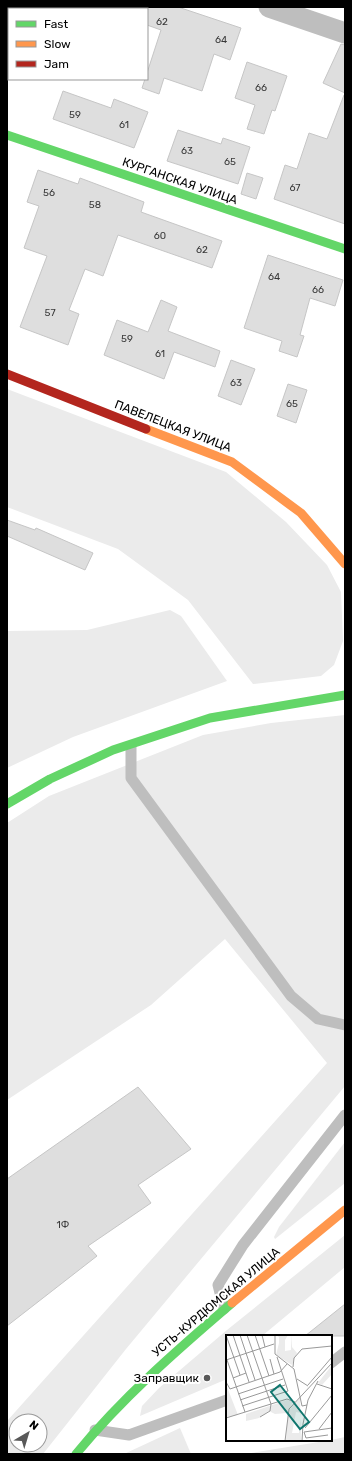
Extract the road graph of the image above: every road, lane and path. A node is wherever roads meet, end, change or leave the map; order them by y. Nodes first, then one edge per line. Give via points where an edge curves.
1 (269, 7) edge
2 (345, 33) edge
3 (7, 135) edge
4 (345, 249) edge
5 (7, 374) edge
6 (345, 564) edge
7 (345, 695) edge
8 (131, 746) junction
9 (7, 804) edge
10 (345, 1025) edge
11 (345, 1115) edge
12 (345, 1210) edge
13 (224, 1309) junction
14 (345, 1352) edge
15 (332, 1362) edge
16 (226, 1400) edge
17 (95, 1430) junction
18 (76, 1454) edge

1 - 2 street
3 - 4 street, КУРГАНСКАЯ УЛИЦА
5 - 6 street, ПАВЕЛЕЦКАЯ УЛИЦА via 232,462 301,513
7 - 8 street via 210,718
8 - 9 street via 113,750 50,779
8 - 10 lane via 131,778 291,996 318,1018
11 - 13 lane via 230,1265 218,1285
12 - 13 street, УСТЬ-КУРДЮМСКАЯ УЛИЦА
13 - 17 street, УСТЬ-КУРДЮМСКАЯ УЛИЦА via 146,1378
14 - 15 lane
16 - 17 lane via 129,1435
17 - 18 street, УСТЬ-КУРДЮМСКАЯ УЛИЦА

